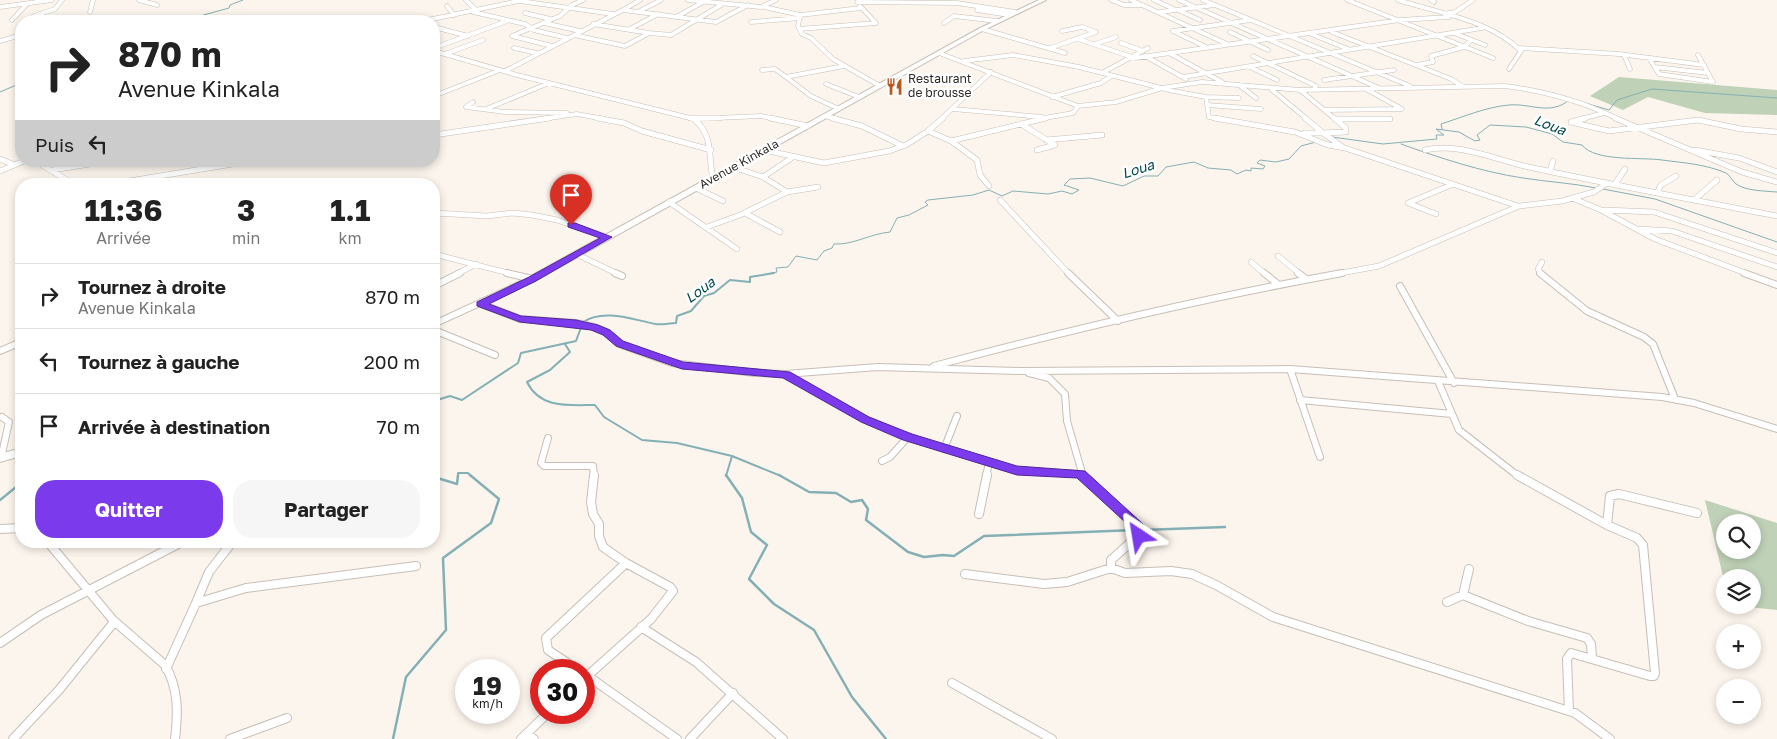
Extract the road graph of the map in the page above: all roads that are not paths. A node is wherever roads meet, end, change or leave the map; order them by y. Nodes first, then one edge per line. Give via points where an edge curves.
1 (52, 0) edge
2 (62, 0) edge
3 (93, 0) edge
4 (139, 0) edge
5 (466, 0) edge
6 (496, 0) edge
7 (522, 0) edge
8 (583, 0) edge
9 (640, 0) edge
10 (661, 0) edge
11 (688, 0) edge
12 (776, 0) edge
13 (961, 0) edge
14 (1043, 0) edge
15 (1112, 0) edge
16 (1131, 0) edge
17 (1154, 0) edge
18 (1180, 0) edge
19 (1203, 0) edge
20 (1347, 0) edge
21 (1398, 0) edge
22 (1473, 0) edge
23 (704, 1) edge
24 (856, 1) edge
25 (988, 1) dead end
26 (27, 4) junction
27 (157, 5) dead end
28 (503, 5) junction
29 (721, 5) junction
30 (748, 5) junction
31 (964, 5) junction
32 (1141, 5) junction
33 (1216, 5) junction
34 (447, 6) dead end
35 (764, 7) junction
36 (983, 7) junction
37 (0, 8) edge
38 (861, 8) junction
39 (1197, 8) junction
40 (568, 9) junction
41 (623, 10) junction
42 (971, 10) dead end
43 (1178, 10) junction
44 (477, 11) junction
45 (90, 12) dead end
46 (472, 12) junction
47 (638, 12) junction
48 (1159, 12) junction
49 (524, 13) dead end
50 (614, 14) junction
51 (658, 14) junction
52 (1012, 14) junction
53 (1442, 14) junction
54 (17, 15) edge
55 (37, 15) edge
56 (454, 15) junction
57 (800, 16) junction
58 (15, 17) edge
59 (676, 17) junction
60 (1449, 17) junction
61 (440, 18) edge
62 (551, 19) junction
63 (12, 20) dead end
64 (696, 20) junction
65 (1200, 20) dead end
66 (1252, 20) junction
67 (507, 21) junction
68 (997, 21) junction
69 (1399, 21) junction
70 (751, 22) dead end
71 (1231, 22) junction
72 (544, 23) junction
73 (944, 23) dead end
74 (593, 24) junction
75 (1192, 28) junction
76 (1482, 28) junction
77 (440, 29) edge
78 (530, 29) junction
79 (799, 29) junction
80 (982, 29) junction
81 (629, 30) junction
82 (580, 31) junction
83 (1330, 31) junction
84 (1062, 32) dead end
85 (1230, 32) dead end
86 (650, 33) junction
87 (1453, 33) junction
88 (574, 34) junction
89 (1310, 34) junction
90 (468, 36) junction
91 (1290, 36) junction
92 (1437, 36) junction
93 (15, 37) edge
94 (568, 38) junction
95 (1116, 38) dead end
96 (1078, 39) junction
97 (1269, 39) junction
98 (483, 40) dead end
99 (1471, 40) junction
100 (0, 41) edge
101 (1250, 42) junction
102 (1121, 43) dead end
103 (1095, 44) junction
104 (1228, 44) junction
105 (1485, 45) dead end
106 (552, 46) junction
107 (1370, 46) junction
108 (440, 47) edge
109 (1206, 47) junction
110 (1464, 47) junction
111 (514, 48) dead end
112 (1046, 48) junction
113 (1148, 48) dead end
114 (1518, 48) junction
115 (1143, 50) junction
116 (1268, 50) dead end
117 (1349, 50) junction
118 (440, 52) edge
119 (537, 53) junction
120 (939, 53) junction
121 (1065, 53) dead end
122 (1168, 53) junction
123 (1330, 53) junction
124 (444, 54) junction
125 (1624, 55) junction
126 (1698, 55) dead end
127 (1145, 56) junction
128 (1254, 56) dead end
129 (1310, 56) junction
130 (1130, 57) junction
131 (1493, 58) dead end
132 (1649, 58) junction
133 (964, 61) junction
134 (1269, 63) junction
135 (1416, 65) junction
136 (1704, 65) junction
137 (844, 66) junction
138 (1655, 66) junction
139 (1250, 67) junction
140 (1630, 68) dead end
141 (1509, 69) dead end
142 (503, 70) junction
143 (762, 70) dead end
144 (1394, 70) dead end
145 (991, 72) junction
146 (1376, 72) junction
147 (1102, 73) junction
148 (1206, 73) junction
149 (1708, 73) junction
150 (1352, 75) junction
151 (1111, 76) junction
152 (786, 77) junction
153 (1183, 77) junction
154 (1277, 80) dead end
155 (1324, 80) dead end
156 (549, 83) junction
157 (1194, 83) junction
158 (1223, 83) junction
159 (826, 84) dead end
160 (1238, 84) junction
161 (880, 86) junction
162 (1462, 86) junction
163 (1162, 88) junction
164 (1270, 88) junction
165 (1380, 88) junction
166 (1414, 88) junction
167 (1314, 89) junction
168 (1366, 89) junction
169 (1300, 90) junction
170 (440, 94) edge
171 (859, 97) junction
172 (1052, 97) junction
173 (1206, 97) junction
174 (1238, 98) dead end
175 (1256, 98) dead end
176 (472, 102) dead end
177 (1207, 105) junction
178 (1078, 106) junction
179 (839, 109) junction
180 (953, 109) junction
181 (1261, 109) dead end
182 (484, 110) junction
183 (1325, 110) junction
184 (1604, 113) junction
185 (577, 114) junction
186 (825, 116) junction
187 (1048, 117) junction
188 (694, 119) junction
189 (1336, 119) junction
190 (1390, 119) dead end
191 (1021, 124) junction
192 (808, 126) junction
193 (1637, 129) junction
194 (928, 131) junction
195 (1296, 132) junction
196 (1777, 132) edge
197 (440, 134) edge
198 (1325, 134) junction
199 (1102, 135) dead end
200 (1046, 140) junction
201 (951, 141) junction
202 (903, 146) junction
203 (1345, 148) junction
204 (711, 150) junction
205 (764, 150) junction
206 (1037, 150) dead end
207 (1426, 150) dead end
208 (1691, 150) junction
209 (793, 157) junction
210 (0, 159) edge
211 (1553, 161) dead end
212 (14, 165) joint
213 (47, 167) edge
214 (70, 167) edge
215 (217, 167) edge
216 (732, 167) junction
217 (1625, 169) dead end
218 (52, 170) junction
219 (0, 171) edge
220 (1550, 171) junction
221 (1777, 172) edge
222 (1676, 176) dead end
223 (763, 177) junction
224 (65, 178) edge
225 (148, 178) edge
226 (712, 179) junction
227 (1717, 180) dead end
228 (1777, 182) edge
229 (1607, 183) junction
230 (1615, 184) junction
231 (1450, 185) junction
232 (989, 186) dead end
233 (818, 187) dead end
234 (696, 188) junction
235 (1658, 191) junction
236 (787, 192) junction
237 (1572, 198) junction
238 (1000, 200) dead end
239 (1694, 200) junction
240 (723, 201) dead end
241 (669, 202) junction
242 (1759, 205) dead end
243 (1519, 206) junction
244 (1601, 210) junction
245 (440, 212) edge
246 (1752, 212) junction
247 (745, 213) junction
248 (1436, 214) dead end
249 (1777, 216) edge
250 (707, 227) junction
251 (1635, 229) junction
252 (780, 232) dead end
253 (607, 237) junction
254 (737, 249) dead end
255 (1777, 253) edge
256 (576, 254) junction
257 (440, 255) edge
258 (1278, 256) dead end
259 (1251, 262) dead end
260 (1542, 262) dead end
261 (476, 264) junction
262 (1777, 267) edge
263 (622, 276) dead end
264 (532, 279) junction
265 (1306, 279) junction
266 (440, 283) edge
267 (1280, 285) junction
268 (1777, 285) edge
269 (1400, 286) dead end
270 (481, 304) junction
271 (440, 321) edge
272 (1118, 321) junction
273 (440, 332) edge
274 (15, 345) edge
275 (0, 351) edge
276 (495, 355) dead end
277 (927, 368) junction
278 (1290, 369) junction
279 (1021, 371) junction
280 (786, 374) junction
281 (1438, 381) junction
282 (1454, 382) junction
283 (1675, 399) junction
284 (1300, 400) junction
285 (1452, 414) junction
286 (957, 416) dead end
287 (2, 417) dead end
288 (1777, 429) edge
289 (908, 437) junction
290 (548, 438) dead end
291 (944, 449) junction
292 (15, 454) edge
293 (1, 458) edge
294 (1320, 458) dead end
295 (882, 462) dead end
296 (989, 463) junction
297 (1081, 474) junction
298 (1697, 513) dead end
299 (979, 514) dead end
300 (1608, 524) junction
301 (15, 528) edge
302 (0, 529) edge
303 (53, 548) edge
304 (170, 548) edge
305 (228, 548) edge
306 (626, 563) junction
307 (416, 566) dead end
308 (1111, 568) junction
309 (1469, 569) dead end
310 (965, 574) dead end
311 (86, 590) junction
312 (1463, 595) junction
313 (1447, 602) dead end
314 (196, 603) junction
315 (114, 622) junction
316 (640, 627) junction
317 (0, 643) edge
318 (1592, 658) junction
319 (562, 659) edge
320 (595, 667) edge
321 (166, 669) junction
322 (595, 683) edge
323 (952, 683) dead end
324 (733, 693) junction
325 (1569, 711) junction
326 (287, 718) dead end
327 (538, 724) edge
328 (527, 737) edge
329 (13, 739) edge
330 (175, 739) edge
331 (230, 739) edge
332 (677, 739) edge
333 (690, 739) edge
334 (782, 739) edge
335 (1052, 739) edge
336 (1610, 739) edge

1 - 26 street
2 - 55 street via 55,9
3 - 45 street
4 - 27 street
5 - 44 street
6 - 28 street
7 - 28 street
7 - 40 street
8 - 40 street
9 - 41 street
10 - 47 street
11 - 23 street
12 - 35 street
13 - 31 street
14 - 52 main road, Avenue Kinkala
15 - 32 street via 1124,5
16 - 32 street
17 - 43 street
18 - 39 street
19 - 33 street
20 - 69 street
21 - 53 street
22 - 53 street via 1455,12
23 - 29 street
23 - 59 street
24 - 31 street
24 - 38 street
25 - 36 street
26 - 37 street
26 - 54 street
28 - 44 street
29 - 30 street
29 - 64 street
30 - 35 street
30 - 64 street via 720,22
31 - 36 street
32 - 48 street
33 - 39 street
33 - 66 street
34 - 56 street
35 - 57 street
36 - 52 street
38 - 57 street
38 - 79 street via 876,23
39 - 43 street
39 - 71 street
40 - 50 street
40 - 62 street
41 - 47 street
41 - 50 street
42 - 52 street
43 - 48 street
43 - 65 street
44 - 46 street
46 - 56 street
46 - 67 street
47 - 51 street
48 - 75 street
49 - 62 street
50 - 74 street
51 - 59 street
51 - 81 street
52 - 68 main road, Avenue Kinkala
53 - 60 street
56 - 61 street
57 - 70 street
57 - 79 street
58 - 63 street
59 - 64 street
60 - 69 street
60 - 76 street
62 - 72 street
64 - 86 street via 671,35
66 - 71 street
66 - 91 street
67 - 78 street via 525,24
67 - 90 street
68 - 73 street via 954,16
68 - 80 main road, Avenue Kinkala
69 - 83 street
69 - 92 street
71 - 75 street
71 - 97 street
72 - 78 street
72 - 82 street
74 - 81 street
74 - 82 street
75 - 104 street
75 - 109 street via 1173,32
76 - 87 street
76 - 114 street via 1510,40
77 - 90 street
78 - 94 street
78 - 106 street via 512,37
79 - 137 street
80 - 112 street
80 - 120 main road, Avenue Kinkala
81 - 86 street
82 - 88 street
83 - 89 street
83 - 107 street
84 - 96 street via 1080,27 1096,31
85 - 101 street
86 - 88 street via 625,46
87 - 92 street
87 - 99 street
88 - 94 street
89 - 91 street
89 - 117 street
90 - 108 street
91 - 97 street
91 - 123 street
92 - 107 street
92 - 110 street
93 - 100 street
94 - 106 street
95 - 103 street
96 - 103 street
96 - 112 street
97 - 101 street
97 - 129 street
98 - 124 street
99 - 105 street
99 - 110 street
101 - 104 street
101 - 116 street
102 - 115 street
103 - 130 street
104 - 109 street
106 - 119 street
107 - 117 street
107 - 135 street
109 - 122 street
110 - 131 street
110 - 135 street via 1432,56 1433,62
111 - 119 street
112 - 121 street
113 - 115 street
114 - 125 street
114 - 141 street via 1520,54
115 - 130 street
117 - 123 street
118 - 124 street
119 - 142 street
120 - 133 street
120 - 161 main road, Avenue Kinkala
122 - 127 street
122 - 148 street
123 - 129 street
123 - 146 street
124 - 142 street
125 - 132 street
125 - 140 street
126 - 136 street
127 - 130 street
127 - 153 street
128 - 134 street
129 - 134 street
129 - 150 street
130 - 147 street
132 - 136 street
132 - 138 street
133 - 145 street
133 - 147 street via 1012,54
134 - 139 street
134 - 167 street via 1316,86
135 - 162 street
136 - 149 street
137 - 152 street
137 - 161 street
138 - 149 street
138 - 149 street via 1660,75 1713,82
139 - 148 street
139 - 154 street
142 - 156 street
142 - 170 street
143 - 152 street via 775,69
144 - 146 street
145 - 172 street
145 - 180 street
146 - 150 street
146 - 166 street
147 - 151 street
148 - 153 street
148 - 158 street
150 - 155 street
150 - 165 street
151 - 163 street
151 - 172 street via 1101,83
152 - 179 street via 811,96
153 - 157 street
156 - 182 street
156 - 188 street
157 - 158 street
157 - 163 street
158 - 160 street
159 - 171 street
160 - 164 street
160 - 175 street
161 - 171 main road, Avenue Kinkala
162 - 166 street
162 - 184 street via 1516,87 1571,100
163 - 173 street
163 - 178 street via 1116,102
164 - 169 street
164 - 198 street
165 - 166 street
165 - 168 street
167 - 168 street
167 - 169 street
168 - 183 street via 1402,109
169 - 183 street
171 - 179 main road, Avenue Kinkala
172 - 178 street
173 - 174 street
173 - 177 street
176 - 182 street via 466,107
177 - 181 street
177 - 195 street via 1209,116
178 - 187 street via 1073,113
179 - 186 main road, Avenue Kinkala
180 - 187 street
180 - 194 street
182 - 185 street
183 - 189 street
184 - 193 street
184 - 193 street via 1571,122 1599,130
185 - 197 street
185 - 204 street via 624,124
186 - 192 main road, Avenue Kinkala
186 - 202 street via 862,126
187 - 191 street
188 - 192 street via 761,116
188 - 204 street
189 - 190 street
189 - 198 street via 1346,132
191 - 200 street
191 - 201 street
192 - 205 main road, Avenue Kinkala
193 - 196 street via 1698,120
193 - 208 street
194 - 201 street
194 - 202 street
195 - 198 street
195 - 203 street
198 - 203 street
199 - 200 street
200 - 206 street via 1054,146
201 - 232 street via 976,160 980,175
202 - 209 street via 829,163
203 - 231 street
204 - 226 street
205 - 209 street
205 - 216 main road, Avenue Kinkala
207 - 220 street via 1443,147
208 - 221 street via 1739,158
208 - 228 street via 1742,172
209 - 223 street
210 - 212 street
211 - 220 street
212 - 219 street
213 - 218 street
214 - 218 street
215 - 225 street
216 - 223 street
216 - 226 main road, Avenue Kinkala
217 - 230 street
218 - 224 street
220 - 229 street
222 - 235 street via 1661,185
223 - 236 street
226 - 234 main road, Avenue Kinkala
227 - 239 street
229 - 230 street
229 - 237 street via 1594,192
230 - 235 street
231 - 243 street
231 - 248 street via 1408,203
233 - 236 street
234 - 240 street
234 - 241 main road, Avenue Kinkala
235 - 239 street
236 - 247 street
237 - 243 street
237 - 244 street
238 - 272 street
239 - 246 street
241 - 250 street
241 - 253 main road, Avenue Kinkala
242 - 246 street
243 - 265 street via 1379,266
244 - 251 street
244 - 255 street via 1654,212
245 - 253 street via 532,215
246 - 249 street
247 - 250 street
247 - 252 street
250 - 254 street
251 - 262 street via 1672,231
251 - 268 street via 1655,240
253 - 256 main road, Avenue Kinkala
256 - 263 street
256 - 264 main road, Avenue Kinkala
257 - 261 street
258 - 265 street
259 - 267 street
260 - 283 street via 1538,269 1540,273 1585,309 1653,344
261 - 264 street
261 - 266 street
264 - 270 main road, Avenue Kinkala
265 - 267 street
267 - 272 street
269 - 282 street
270 - 271 main road, Avenue Kinkala
270 - 280 street via 520,319 584,325 606,332 620,344 677,364
272 - 277 street
273 - 276 street
274 - 275 street
277 - 279 street
277 - 280 street via 878,367
278 - 279 street
278 - 281 street
278 - 284 street
279 - 297 street via 1056,382 1064,394 1067,421
280 - 289 street via 865,419
281 - 282 street
281 - 285 street
282 - 283 street
283 - 288 street
284 - 285 street
284 - 294 street
285 - 300 street via 1459,430 1521,478
286 - 291 street
287 - 293 street via 9,422
289 - 291 street
289 - 295 street
290 - 306 street via 541,463 544,466 592,466 596,469 591,502 599,524 600,541 603,547
291 - 296 street
292 - 293 main road
296 - 297 street via 1017,471
296 - 299 street
297 - 308 street via 1138,527 1139,536 1114,556
298 - 300 street via 1614,494 1610,496
300 - 318 street via 1637,538 1643,545 1655,673 1654,676 1636,673
301 - 302 street
303 - 311 street via 77,574
304 - 311 street
305 - 314 street via 209,572
306 - 316 street via 646,572 673,591 660,610
306 - 319 street via 546,638 548,650
307 - 314 street via 246,588
308 - 310 street via 1066,582 1044,584
308 - 325 street via 1125,573 1180,572 1231,592 1273,617
309 - 312 street
311 - 315 street
311 - 317 street
312 - 313 street
312 - 318 street via 1528,621 1587,638
314 - 321 street
315 - 321 street via 158,658
315 - 329 street via 59,690
316 - 320 street
316 - 324 street via 696,662
318 - 325 street via 1576,654 1568,656
321 - 330 street via 176,692 178,707
322 - 332 street
323 - 335 street
324 - 333 street
324 - 334 street
325 - 336 street via 1581,715
326 - 331 street
327 - 328 street

